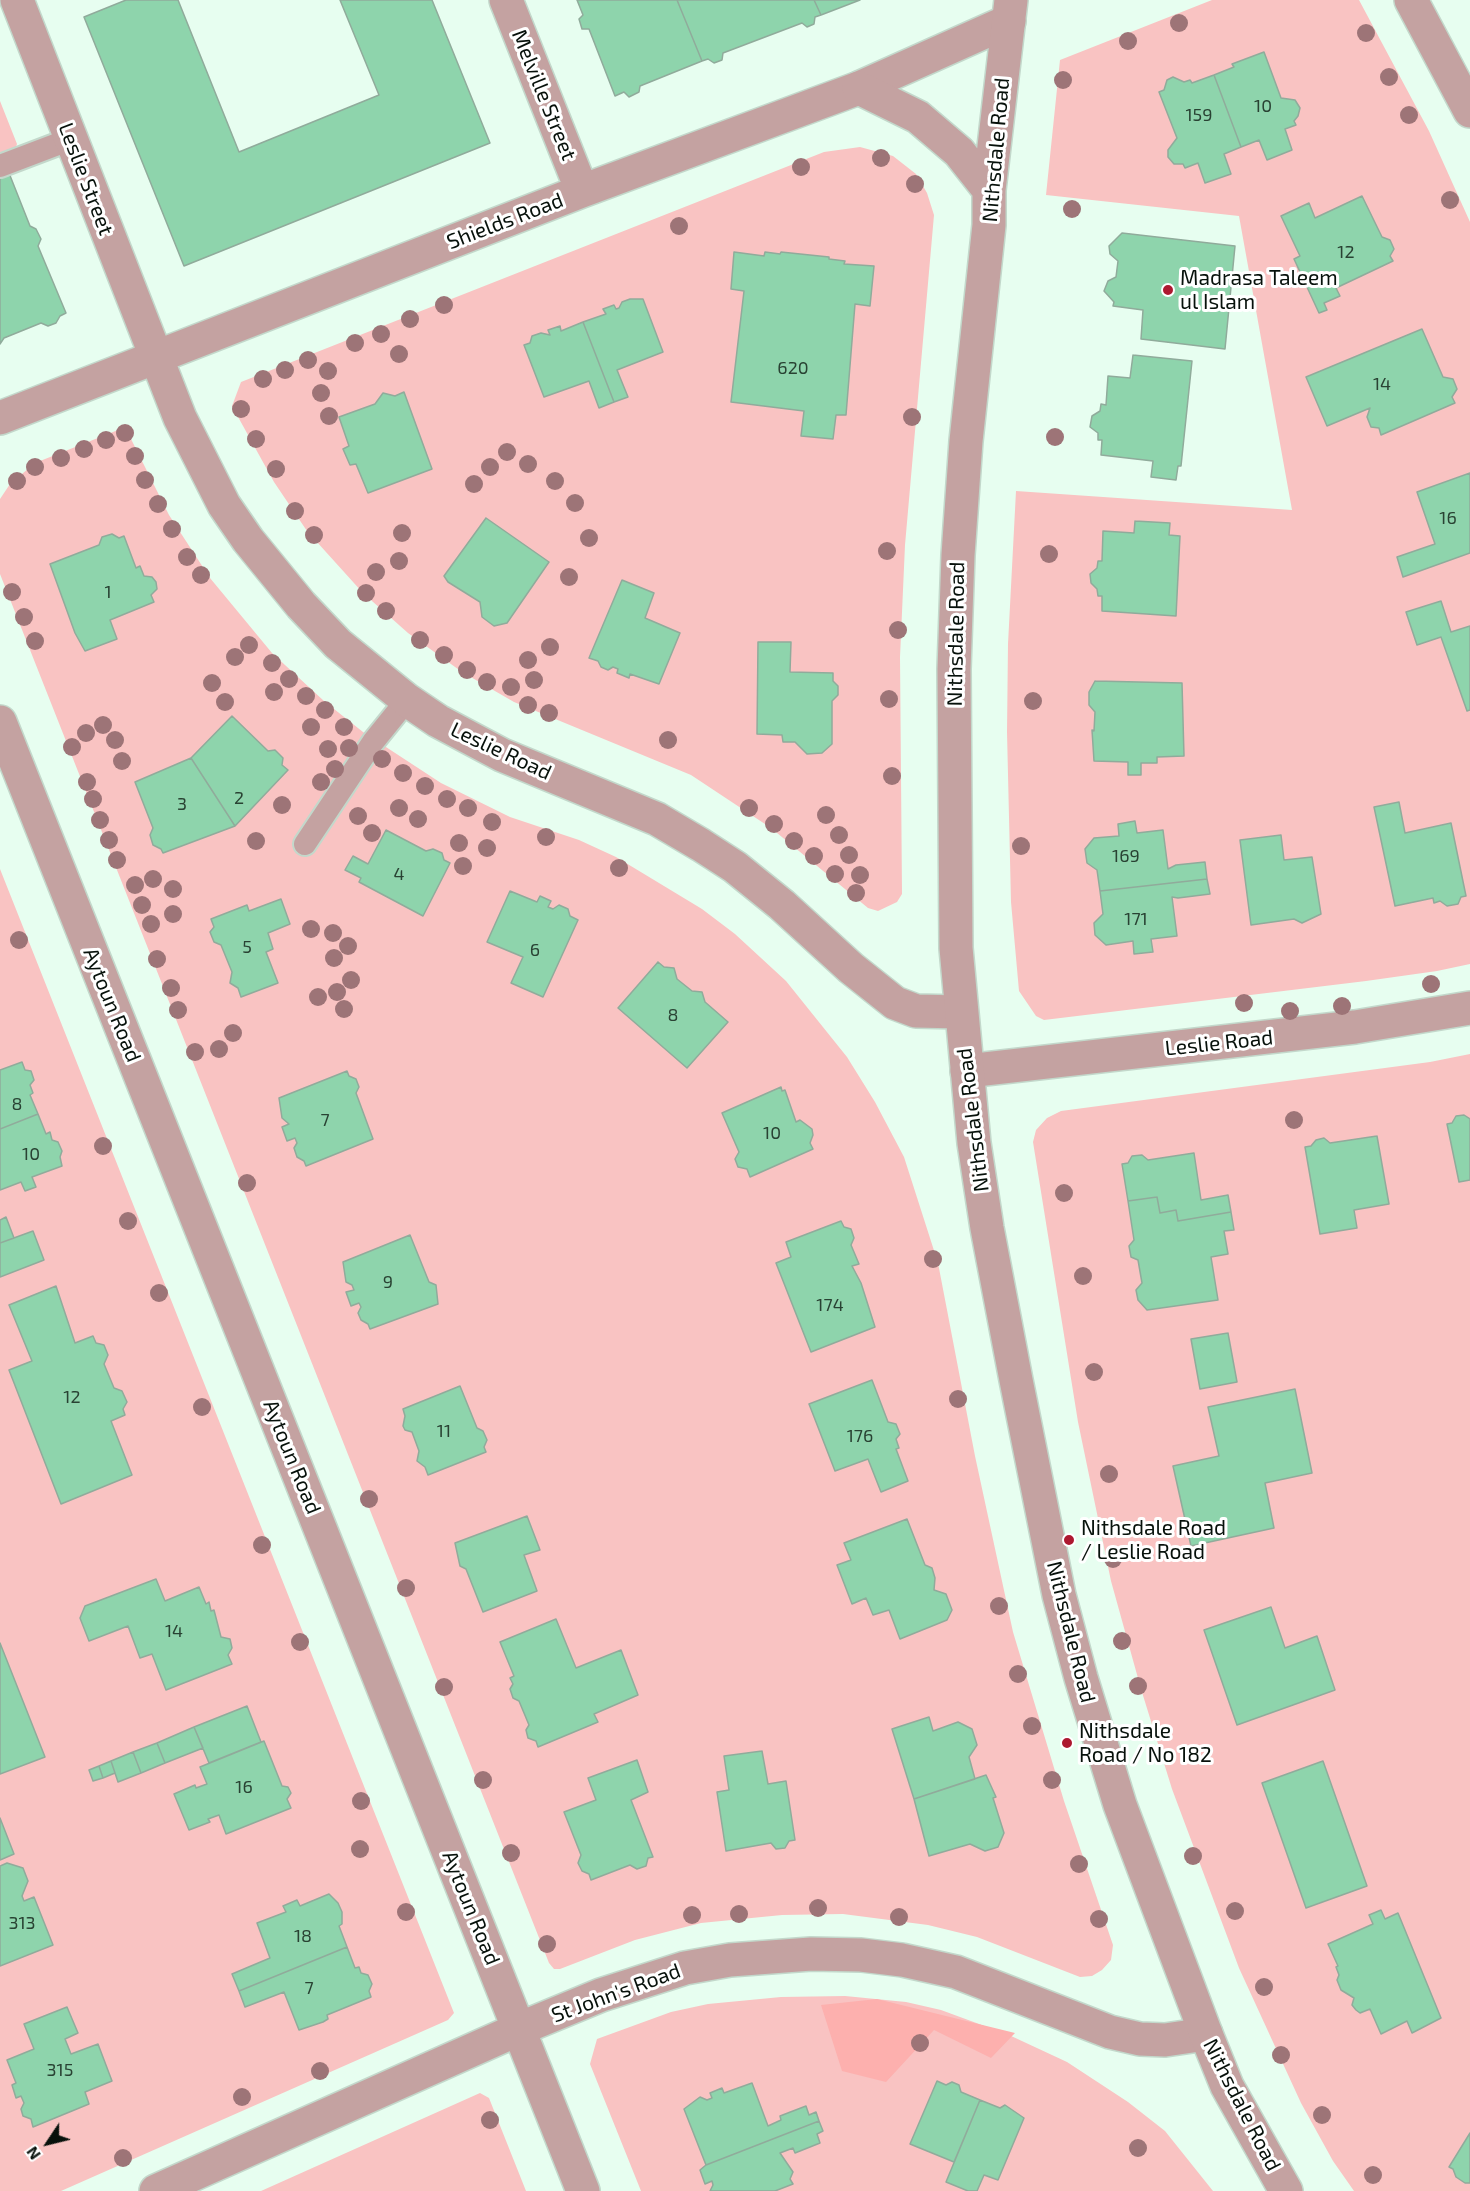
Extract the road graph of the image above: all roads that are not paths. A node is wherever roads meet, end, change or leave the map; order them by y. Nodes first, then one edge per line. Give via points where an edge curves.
1 (16, 0) edge
2 (506, 0) edge
3 (1412, 0) edge
4 (1010, 11) edge
5 (859, 88) junction
6 (1470, 111) edge
7 (70, 139) junction
8 (0, 166) edge
9 (989, 190) junction
10 (582, 191) junction
11 (156, 358) junction
12 (0, 418) edge
13 (407, 700) junction
14 (0, 722) edge
15 (305, 844) dead end
16 (1470, 1008) edge
17 (960, 1012) junction
18 (967, 1071) junction
19 (519, 2029) junction
20 (1206, 2034) junction
21 (156, 2191) edge
22 (584, 2191) edge
23 (1286, 2191) edge

1 - 7 street, Leslie Street
2 - 10 street, Melville Street
3 - 6 street
4 - 5 street, Shields Road
4 - 9 street, Nithsdale Road
5 - 9 street via 918,117 959,152
5 - 10 street, Shields Road
7 - 8 lane
7 - 11 street, Leslie Street
9 - 17 street, Nithsdale Road via 958,555 954,775
10 - 11 street, Shields Road
11 - 12 street, Shields Road
11 - 13 street, Leslie Road via 202,465 248,540 338,644
13 - 15 lane via 373,742
13 - 17 street, Leslie Road via 461,735 657,819 701,845 782,905 895,1003 916,1011
14 - 19 street, Aytoun Road
16 - 18 street, Leslie Road via 1355,1028
17 - 18 street, Nithsdale Road
18 - 20 street, Nithsdale Road via 987,1228 1059,1595 1120,1804
19 - 20 street, St John's Road via 645,1979 685,1968 811,1954 902,1960 956,1972 1110,2032 1140,2039
19 - 21 street, St John's Road
19 - 22 street, Aytoun Road
20 - 23 street, Nithsdale Road via 1227,2086

